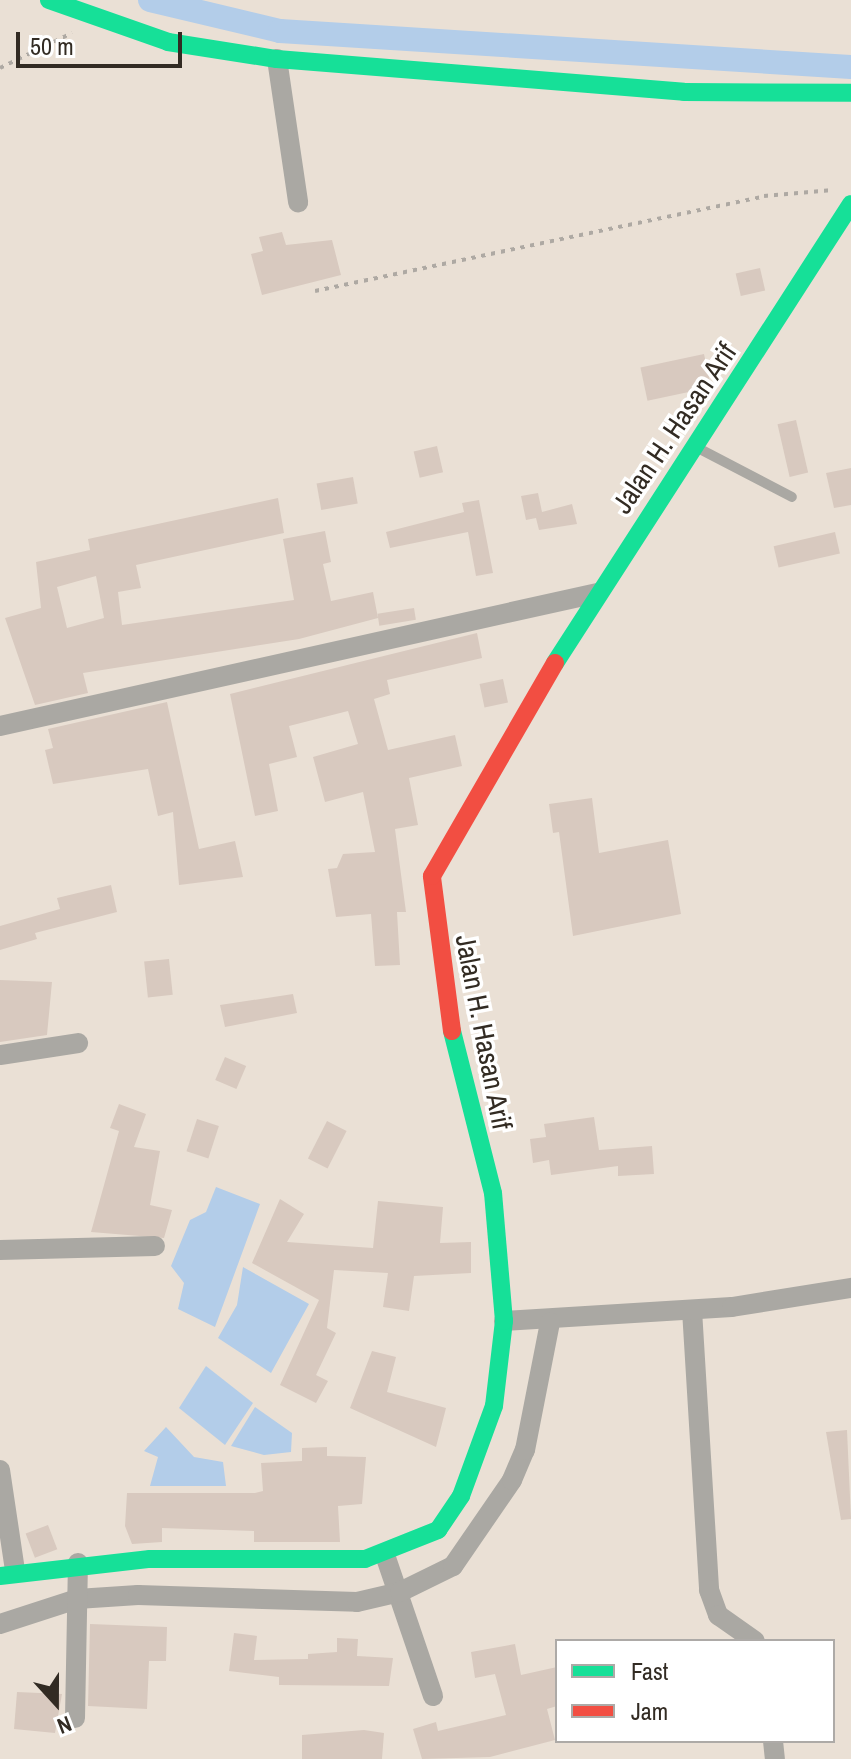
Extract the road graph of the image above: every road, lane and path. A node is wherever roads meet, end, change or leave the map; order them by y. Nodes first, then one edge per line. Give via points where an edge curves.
1 (49, 0) edge
2 (277, 59) junction
3 (851, 93) edge
4 (837, 190) dead end
5 (298, 202) dead end
6 (851, 204) edge
7 (315, 291) dead end
8 (696, 447) junction
9 (792, 497) dead end
10 (597, 593) junction
11 (0, 726) edge
12 (78, 1043) dead end
13 (0, 1055) edge
14 (155, 1246) dead end
15 (0, 1250) edge
16 (851, 1288) edge
17 (692, 1310) junction
18 (511, 1322) junction
19 (544, 1322) junction
20 (0, 1470) edge
21 (7, 1573) edge
22 (393, 1575) junction
23 (78, 1582) junction
24 (0, 1624) edge
25 (752, 1639) edge
26 (433, 1696) dead end
27 (75, 1718) dead end

1 - 2 main road via 168,42
2 - 3 main road via 684,92
2 - 5 street
4 - 7 path via 764,196
6 - 8 main road, Jalan H. Hasan Arif
8 - 9 lane
8 - 10 main road, Jalan H. Hasan Arif
10 - 11 street
10 - 18 main road, Jalan H. Hasan Arif via 453,832 431,882 445,1002 494,1201
12 - 13 street
14 - 15 street
16 - 17 street
17 - 19 street
17 - 25 street via 709,1590 718,1615
18 - 19 street
18 - 22 main road, Jalan H. Hasan Arif via 490,1423 461,1496 438,1530
19 - 22 street via 538,1404 512,1480 453,1566
20 - 21 street
21 - 23 main road, Jalan H. Hasan Arif
22 - 23 main road, Jalan H. Hasan Arif
22 - 23 street via 330,1604 138,1595
22 - 26 street
23 - 24 street
23 - 27 street

